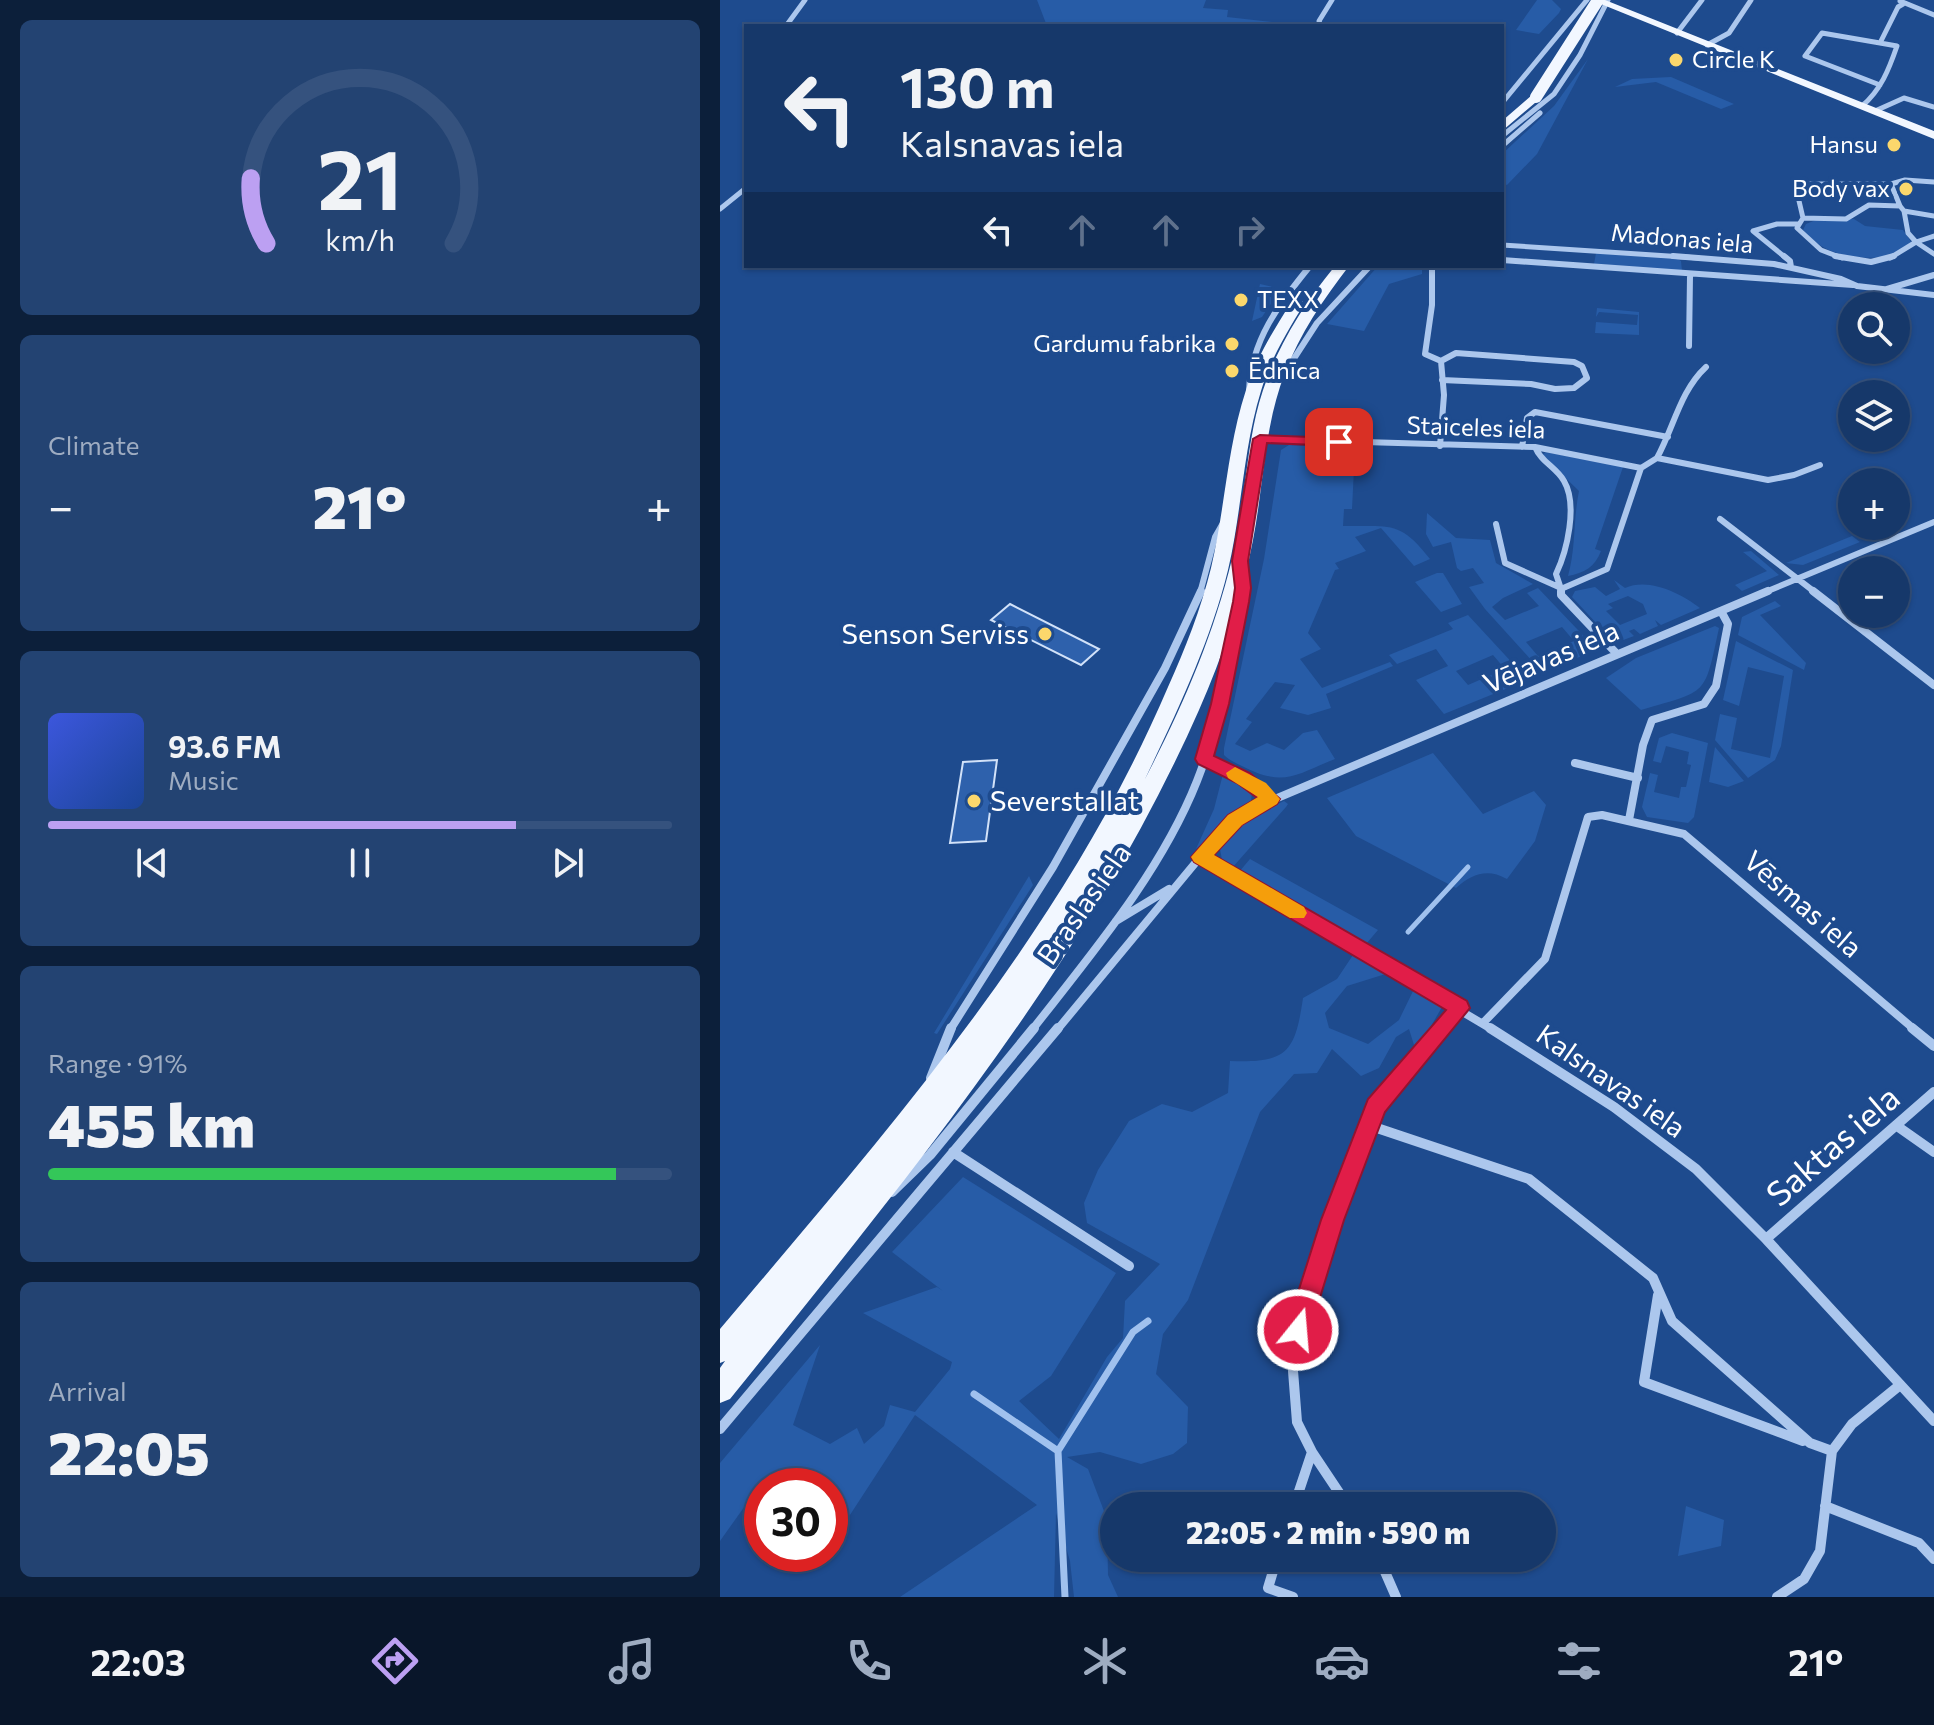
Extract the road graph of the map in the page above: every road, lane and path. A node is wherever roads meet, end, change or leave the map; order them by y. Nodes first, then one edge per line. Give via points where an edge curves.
1 (805, 0) edge
2 (1332, 0) edge
3 (1587, 0) edge
4 (1702, 0) edge
5 (1751, 0) edge
6 (1602, 1) edge
7 (1901, 2) edge
8 (1934, 15) edge
9 (787, 24) edge
10 (1325, 24) edge
11 (1566, 25) junction
12 (1594, 27) junction
13 (1677, 33) junction
14 (1880, 43) junction
15 (1707, 45) junction
16 (1880, 85) junction
17 (1554, 94) junction
18 (1504, 101) edge
19 (1862, 106) junction
20 (1934, 107) edge
21 (1875, 111) junction
22 (1504, 125) edge
23 (1504, 134) edge
24 (1934, 135) edge
25 (1504, 144) edge
26 (1934, 182) edge
27 (1891, 184) junction
28 (744, 190) edge
29 (720, 209) edge
30 (1902, 209) junction
31 (1934, 216) edge
32 (1803, 218) junction
33 (1798, 224) junction
34 (1934, 236) edge
35 (1916, 242) junction
36 (1504, 245) edge
37 (1934, 254) edge
38 (1504, 260) edge
39 (1791, 267) junction
40 (1309, 268) edge
41 (1325, 268) edge
42 (1340, 268) edge
43 (1368, 268) edge
44 (1432, 268) edge
45 (1934, 275) edge
46 (1690, 276) junction
47 (1857, 286) junction
48 (1887, 289) junction
49 (1934, 295) edge
50 (1689, 346) dead end
51 (1441, 361) junction
52 (1272, 366) junction
53 (1706, 367) dead end
54 (1442, 380) junction
55 (1273, 386) junction
56 (1250, 402) junction
57 (1668, 437) junction
58 (1260, 439) junction
59 (1440, 446) junction
60 (1522, 447) junction
61 (1535, 447) junction
62 (1657, 458) junction
63 (1820, 465) dead end
64 (1641, 468) junction
65 (1229, 511) junction
66 (1720, 519) dead end
67 (1934, 522) edge
68 (1496, 524) dead end
69 (1240, 561) junction
70 (1795, 580) junction
71 (1561, 589) junction
72 (1721, 611) junction
73 (1617, 654) junction
74 (1934, 685) edge
75 (1204, 759) junction
76 (1575, 763) dead end
77 (1638, 778) junction
78 (1271, 799) junction
79 (1629, 820) junction
80 (1201, 857) junction
81 (1169, 889) junction
82 (1112, 923) junction
83 (1460, 1008) junction
84 (1483, 1023) junction
85 (1934, 1046) edge
86 (1934, 1092) edge
87 (923, 1101) junction
88 (1368, 1125) junction
89 (1897, 1126) junction
90 (953, 1152) junction
91 (1934, 1152) edge
92 (856, 1219) junction
93 (1766, 1239) junction
94 (1129, 1266) dead end
95 (1658, 1294) junction
96 (720, 1350) edge
97 (1900, 1385) junction
98 (720, 1389) edge
99 (1934, 1421) edge
100 (720, 1429) edge
101 (1810, 1443) junction
102 (1832, 1451) junction
103 (1312, 1452) junction
104 (1299, 1492) edge
105 (1339, 1492) edge
106 (1825, 1506) junction
107 (1934, 1559) edge
108 (1273, 1572) edge
109 (1385, 1572) edge
110 (1293, 1597) edge
111 (1396, 1597) edge
112 (1777, 1597) edge

1 - 9 street
2 - 10 street
3 - 11 street
4 - 13 street
5 - 15 street via 1729,33
6 - 12 street
6 - 13 main road
6 - 22 main road, bridge via 1536,97
7 - 8 street
7 - 14 street
11 - 12 street
11 - 18 street
12 - 17 street
13 - 15 main road
14 - 16 street via 1897,46
14 - 16 street via 1822,33 1805,56
15 - 19 main road
16 - 19 street
17 - 23 street
17 - 25 street
19 - 21 main road
20 - 21 street via 1904,98
21 - 24 main road
26 - 27 street
27 - 30 street
27 - 32 street via 1799,184
28 - 29 street
30 - 31 street
30 - 32 street via 1869,205 1846,219
30 - 35 street
32 - 33 street
33 - 35 street via 1815,249 1843,258 1893,258
33 - 39 street via 1753,231
34 - 35 street
35 - 37 street
36 - 39 street, Madonas iela
38 - 46 street, Madonas iela
39 - 47 street, Madonas iela
40 - 56 street, Braslas iela via 1263,329 1248,370
41 - 52 main road via 1281,329
42 - 52 main road
43 - 55 street, Braslas iela via 1317,323
44 - 51 street via 1425,354
45 - 48 street
46 - 47 street, Madonas iela
46 - 50 street
47 - 48 street, Madonas iela
48 - 49 street, Madonas iela
51 - 54 street
51 - 54 street via 1456,353 1574,362 1587,378 1574,388 1555,389
52 - 55 main road
52 - 56 main road
53 - 57 street via 1689,383
54 - 59 street
55 - 58 main road, Braslas iela
56 - 65 main road, Braslas iela
57 - 60 street via 1535,412 1527,418
57 - 62 street
58 - 59 street, Staiceles iela
58 - 69 main road, Braslas iela
59 - 60 street, Staiceles iela
60 - 61 street, Staiceles iela
61 - 64 street, Staiceles iela
61 - 71 street via 1569,491 1569,541 1556,574
62 - 63 street via 1768,480
62 - 64 street
64 - 71 street via 1607,569
65 - 87 street, Braslas iela via 1215,537 1201,592 1165,668 1053,867 953,1022
65 - 87 main road, Braslas iela via 1203,621 1132,785 1056,916
66 - 70 street
67 - 70 street, Vējavas iela
68 - 71 street via 1505,563
69 - 75 street, Braslas iela via 1241,602
69 - 92 main road, Braslas iela via 1182,727 1125,841 1009,1022
70 - 72 street, Vējavas iela
70 - 74 street
71 - 73 street
72 - 73 street, Vējavas iela
72 - 77 street via 1728,624 1716,686 1704,704 1652,720
73 - 78 street, Vējavas iela
75 - 78 street via 1244,778
75 - 82 street, Braslas iela via 1169,834
76 - 77 street
77 - 79 street
78 - 80 street, Vējavas iela via 1235,820
79 - 84 street, Vēsmas iela via 1588,817 1545,959
79 - 85 street, Vēsmas iela via 1684,834
80 - 81 street, Braslas iela
80 - 83 street, Kalsnavas iela
81 - 82 street
81 - 90 street, Braslas iela via 1144,926
82 - 92 street, Braslas iela via 1012,1055 902,1184
83 - 84 street, Kalsnavas iela
83 - 88 street via 1376,1106
84 - 93 street, Kalsnavas iela via 1614,1107 1696,1169
86 - 89 street, Saktas iela
87 - 96 main road, Braslas iela
88 - 95 street via 1529,1179 1653,1278
88 - 103 street via 1292,1358 1297,1422
89 - 91 street
89 - 93 street, Saktas iela
90 - 94 street
90 - 100 street, Braslas iela
92 - 98 main road, Braslas iela
93 - 97 street, Kalsnavas iela
95 - 101 street via 1672,1321
95 - 101 street via 1644,1382
97 - 99 street, Kalsnavas iela
97 - 102 street via 1852,1424
101 - 102 street
102 - 106 street
103 - 104 street
103 - 105 street
106 - 107 street via 1919,1543
106 - 112 street via 1820,1551 1804,1579
108 - 110 street via 1268,1588
109 - 111 street

